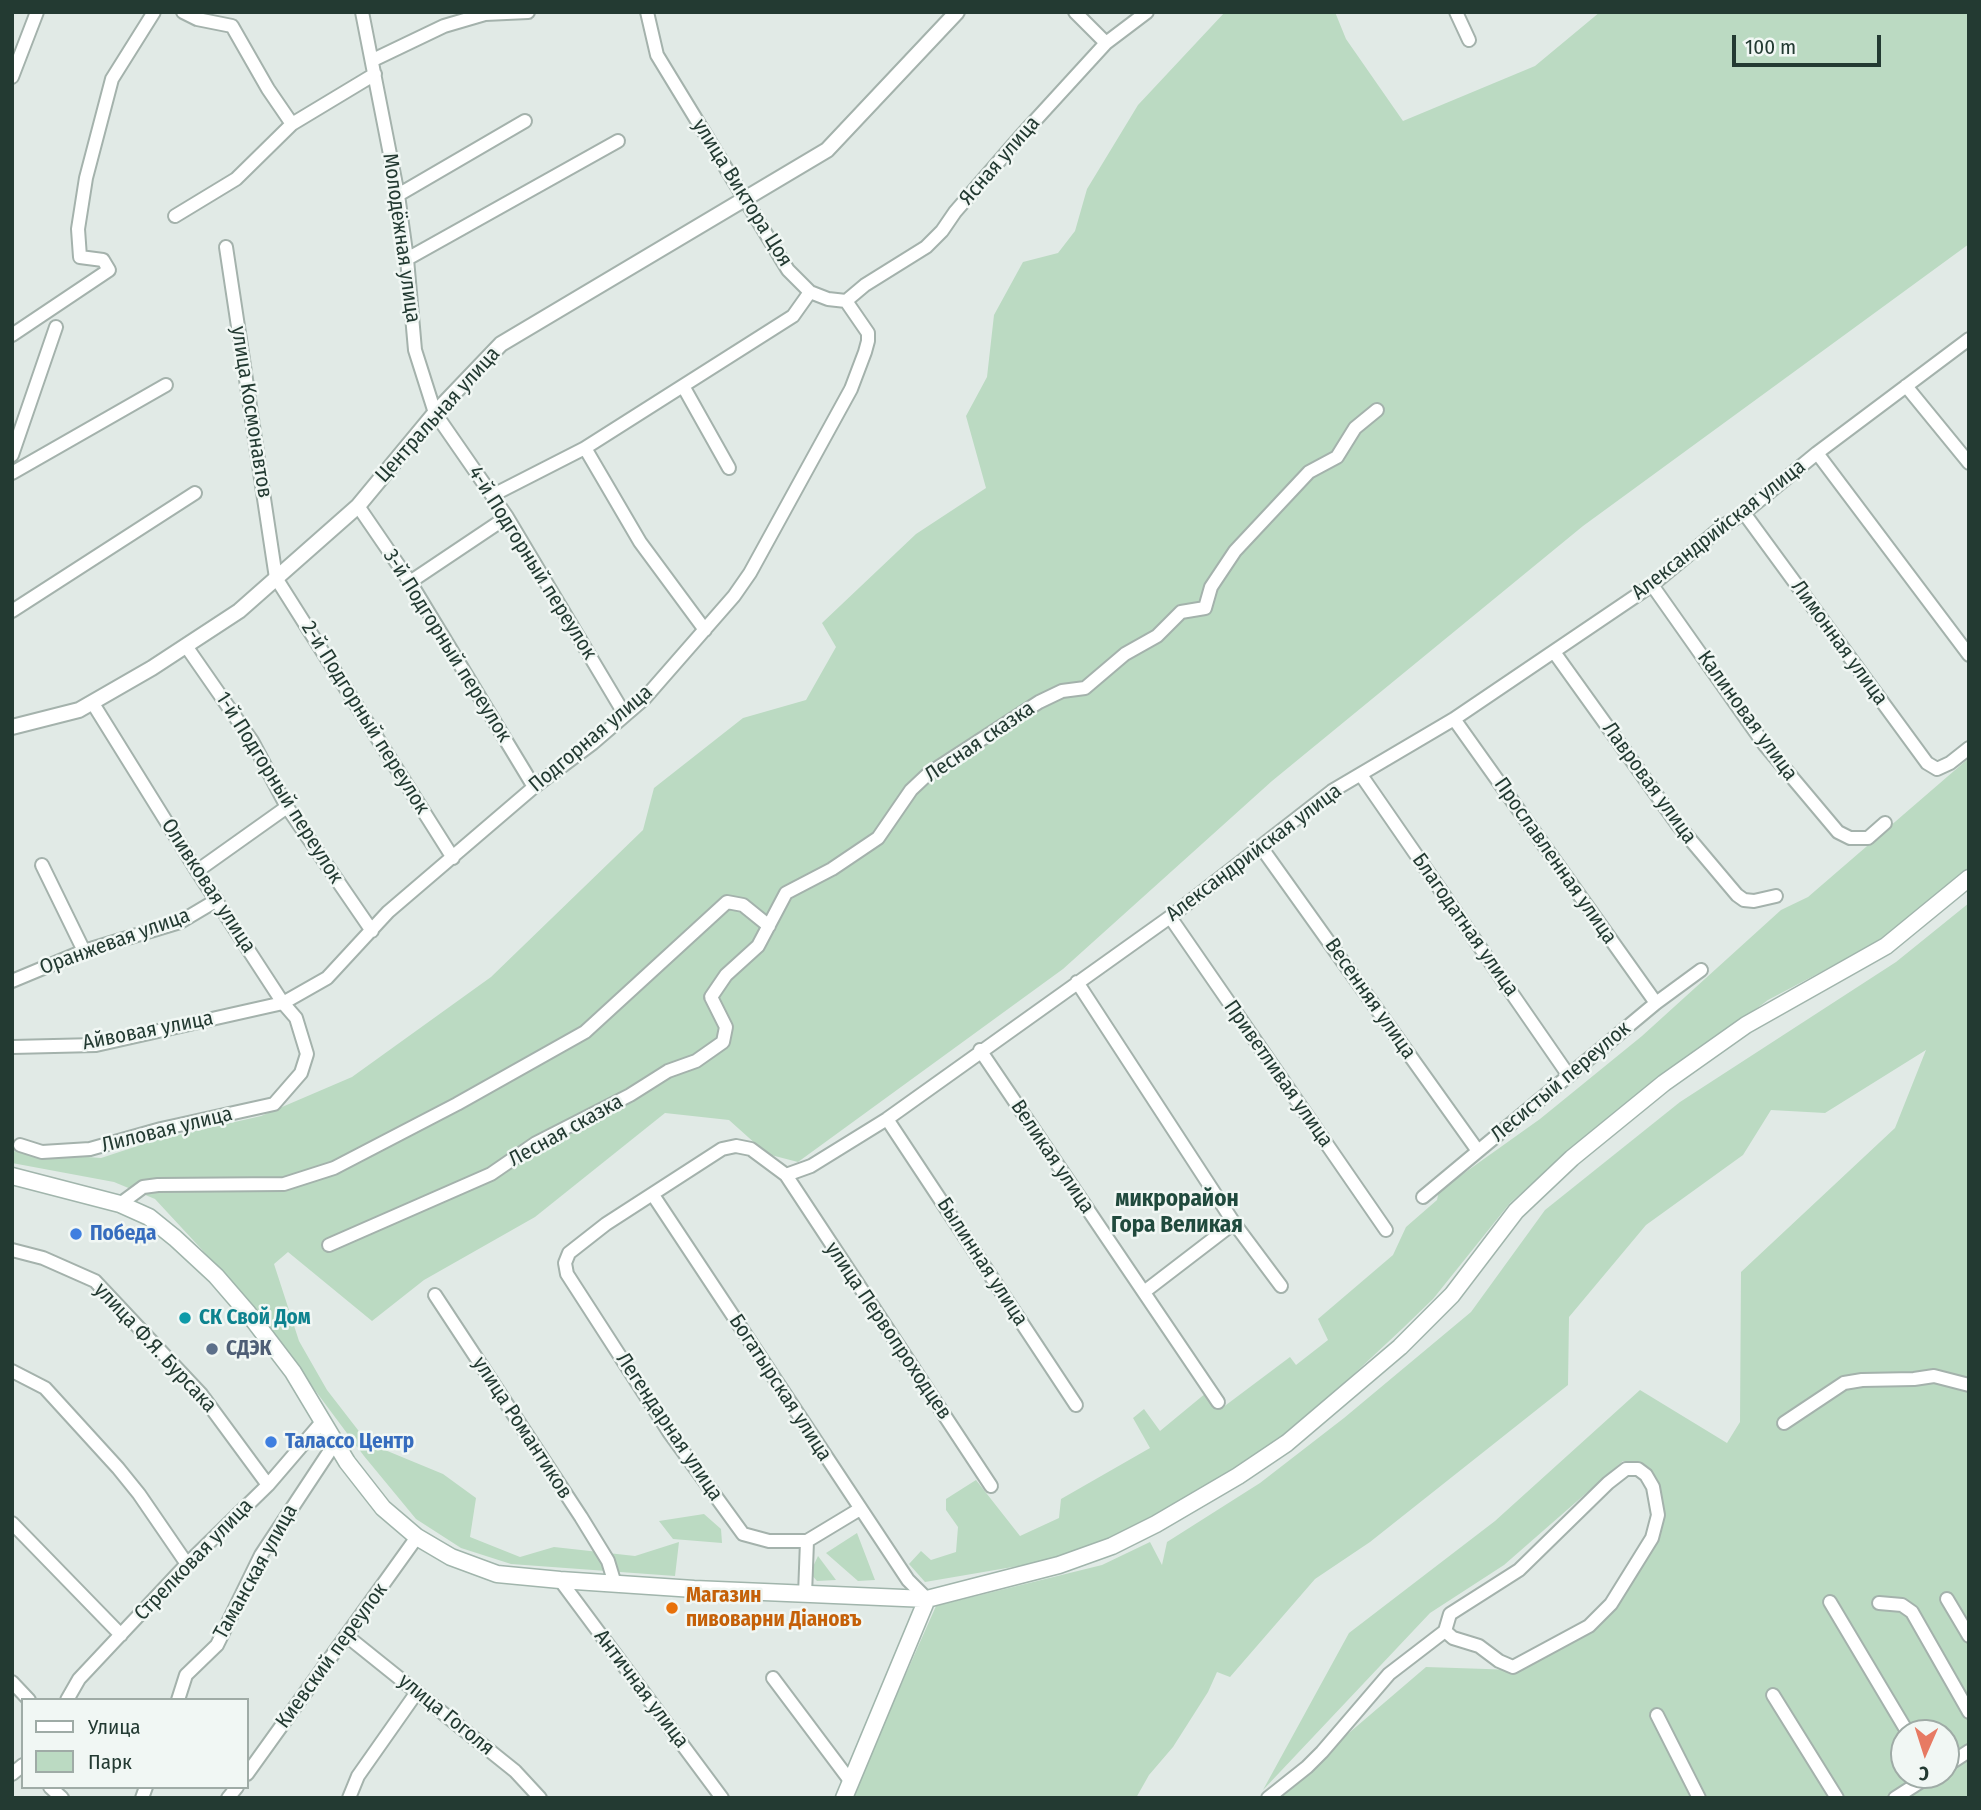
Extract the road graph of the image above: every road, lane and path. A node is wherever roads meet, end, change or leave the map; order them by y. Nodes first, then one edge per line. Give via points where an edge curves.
1 (37, 12) edge
2 (154, 12) edge
3 (183, 12) edge
4 (362, 12) edge
5 (528, 12) edge
6 (647, 12) edge
7 (957, 12) edge
8 (1075, 12) edge
9 (1147, 12) edge
10 (1456, 12) edge
11 (1469, 40) dead end
12 (1106, 43) junction
13 (373, 60) junction
14 (375, 74) junction
15 (12, 77) edge
16 (526, 121) dead end
17 (292, 124) junction
18 (618, 141) dead end
19 (398, 195) junction
20 (744, 201) junction
21 (175, 216) dead end
22 (226, 247) dead end
23 (407, 259) junction
24 (810, 292) junction
25 (846, 301) junction
26 (56, 327) dead end
27 (12, 335) edge
28 (1969, 339) edge
29 (166, 385) dead end
30 (683, 386) junction
31 (1906, 386) junction
32 (1377, 410) dead end
33 (435, 413) junction
34 (585, 448) junction
35 (1817, 453) junction
36 (12, 455) edge
37 (1969, 463) edge
38 (729, 468) dead end
39 (12, 473) edge
40 (195, 493) dead end
41 (493, 495) junction
42 (358, 506) junction
43 (1744, 513) junction
44 (507, 517) junction
45 (276, 578) junction
46 (410, 582) junction
47 (1652, 585) junction
48 (12, 611) edge
49 (705, 631) junction
50 (186, 646) junction
51 (1554, 652) junction
52 (1969, 654) edge
53 (92, 702) junction
54 (625, 715) junction
55 (1454, 719) junction
56 (12, 727) edge
57 (1969, 748) edge
58 (1361, 775) junction
59 (534, 787) junction
60 (287, 807) junction
61 (1885, 823) dead end
62 (1261, 847) junction
63 (453, 858) junction
64 (42, 865) dead end
65 (197, 871) junction
66 (1969, 878) edge
67 (1776, 896) dead end
68 (217, 900) junction
69 (1170, 918) junction
70 (769, 926) junction
71 (372, 931) junction
72 (84, 951) junction
73 (1701, 970) dead end
74 (12, 981) edge
75 (1077, 982) junction
76 (283, 1003) junction
77 (1656, 1003) junction
78 (12, 1047) edge
79 (980, 1050) junction
80 (301, 1073) joint
81 (1569, 1076) junction
82 (887, 1119) junction
83 (20, 1145) dead end
84 (1478, 1152) junction
85 (786, 1175) junction
86 (12, 1176) edge
87 (653, 1195) junction
88 (1423, 1197) dead end
89 (120, 1204) junction
90 (1234, 1223) junction
91 (1386, 1230) dead end
92 (329, 1245) dead end
93 (12, 1251) edge
94 (1281, 1286) dead end
95 (1144, 1293) junction
96 (435, 1295) dead end
97 (12, 1371) edge
98 (1969, 1385) edge
99 (1218, 1402) dead end
100 (1076, 1405) dead end
101 (322, 1422) junction
102 (1783, 1423) dead end
103 (335, 1443) junction
104 (268, 1485) junction
105 (991, 1486) dead end
106 (860, 1509) junction
107 (12, 1523) edge
108 (417, 1537) junction
109 (807, 1541) junction
110 (187, 1564) junction
111 (560, 1580) junction
112 (615, 1584) junction
113 (805, 1595) junction
114 (927, 1599) junction
115 (1947, 1599) dead end
116 (1830, 1602) dead end
117 (1879, 1603) dead end
118 (1445, 1631) junction
119 (121, 1635) junction
120 (1969, 1636) edge
121 (348, 1637) junction
122 (773, 1678) dead end
123 (12, 1682) edge
124 (417, 1692) junction
125 (1773, 1695) dead end
126 (27, 1698) edge
127 (68, 1698) edge
128 (179, 1698) edge
129 (1969, 1712) edge
130 (1657, 1714) dead end
131 (1900, 1719) edge
132 (248, 1773) edge
133 (851, 1782) junction
134 (350, 1797) edge
135 (540, 1798) edge
136 (722, 1798) edge
137 (844, 1798) edge
138 (1268, 1798) edge
139 (1699, 1798) edge
140 (1838, 1798) edge

1 - 15 street
2 - 27 street via 112,79 86,178 78,229 80,257 103,260 109,270
3 - 17 street via 232,26
4 - 13 street, Молодёжная улица
5 - 13 street via 485,14 444,26
6 - 20 street, улица Виктора Цоя via 657,55
7 - 20 street, Центральная улица via 827,149
8 - 12 street
9 - 12 street, Ясная улица
10 - 11 street
12 - 25 street, Ясная улица via 926,247
13 - 14 street, Молодёжная улица
14 - 17 street
14 - 19 street, Молодёжная улица
16 - 19 street
17 - 21 street via 236,179
18 - 23 street
19 - 23 street, Молодёжная улица
20 - 24 street, улица Виктора Цоя via 788,270
20 - 33 street, Центральная улица via 500,345
22 - 45 street, улица Космонавтов
23 - 33 street, Молодёжная улица via 415,350
24 - 25 street
24 - 30 street via 793,316
25 - 49 street, Подгорная улица via 868,341 851,389 750,573
26 - 36 street
28 - 31 street, Александрийская улица
29 - 39 street
30 - 34 street
30 - 38 street
31 - 35 street, Александрийская улица
31 - 37 street
32 - 70 street, Лесная сказка via 1355,428 1337,457 1309,472 1235,551 1211,587 1205,608 1181,612 1157,636 1125,654 1085,688 1062,691 1039,702 928,774 911,790 878,838 786,893
33 - 41 street, 4-й Подгорный переулок
33 - 42 street, Центральная улица
34 - 41 street
34 - 49 street via 639,542
35 - 43 street, Александрийская улица
35 - 52 street
40 - 48 street
41 - 44 street, 4-й Подгорный переулок
42 - 45 street, Центральная улица
42 - 46 street, 3-й Подгорный переулок
43 - 47 street, Александрийская улица
43 - 57 street, Лимонная улица via 1927,763 1937,769
44 - 46 street
44 - 54 street, 4-й Подгорный переулок
45 - 50 street, Центральная улица via 239,611
45 - 63 street, 2-й Подгорный переулок
46 - 59 street, 3-й Подгорный переулок
47 - 51 street, Александрийская улица
47 - 61 street, Калиновая улица via 1764,744 1838,832 1850,838 1868,838
49 - 54 street, Подгорная улица
50 - 53 street, Центральная улица
50 - 60 street, 1-й Подгорный переулок via 253,741
51 - 55 street, Александрийская улица
51 - 67 street, Лавровая улица via 1678,825 1737,895 1754,901
53 - 56 street, Центральная улица via 79,710
53 - 65 street, Оливковая улица
54 - 59 street, Подгорная улица
55 - 58 street, Александрийская улица
55 - 77 street, Прославленная улица
58 - 62 street, Александрийская улица via 1332,791
58 - 81 street, Благодатная улица
59 - 63 street, Подгорная улица
60 - 65 street
60 - 71 street, 1-й Подгорный переулок
62 - 69 street, Александрийская улица
62 - 84 street, Весенняя улица
63 - 71 street, Подгорная улица
64 - 72 street
65 - 68 street, Оливковая улица
66 - 114 main road via 1886,946 1746,1025 1664,1083 1572,1158 1516,1211 1452,1295 1400,1347 1287,1443 1227,1483 1112,1546 1059,1565
68 - 72 street, Оранжевая улица via 180,922
68 - 76 street, Оливковая улица
69 - 75 street, Александрийская улица
69 - 91 street, Приветливая улица
70 - 89 street via 743,905 727,902 585,1032 334,1168 284,1184 142,1187
70 - 92 street, Лесная сказка via 758,946 726,975 711,998 726,1027 723,1042 696,1061 668,1071 536,1143 491,1174
71 - 76 street, Подгорная улица via 327,978
72 - 74 street, Оранжевая улица
73 - 77 street, Лесистый переулок
75 - 79 street, Александрийская улица
75 - 90 street
76 - 78 street, Айвовая улица via 96,1045
76 - 80 street, Оливковая улица via 296,1017 307,1054
77 - 81 street, Лесистый переулок
79 - 82 street, Александрийская улица
79 - 95 street, Великая улица
80 - 83 street, Лиловая улица via 274,1104 90,1149 42,1152
81 - 84 street, Лесистый переулок
82 - 85 street, Александрийская улица via 811,1166
82 - 100 street, Былинная улица
84 - 88 street, Лесистый переулок
85 - 87 street via 751,1149 736,1146 722,1149
85 - 105 street, улица Первопроходцев
86 - 89 main road
87 - 106 street, Богатырская улица
87 - 109 street, Легендарная улица via 569,1253 567,1274 669,1432 743,1534 769,1541
89 - 101 main road via 149,1217 216,1276 293,1372
90 - 94 street
90 - 95 street
93 - 104 street, улица Ф.Я. Бурсака via 43,1258 95,1281 201,1394
95 - 99 street, Великая улица
96 - 112 street, улица Романтиков via 608,1561
97 - 110 street via 45,1388 118,1468
98 - 102 street via 1934,1376 1844,1383
101 - 103 main road
101 - 104 street, Стрелковая улица
103 - 108 main road via 383,1508
103 - 128 street, Таманская улица via 261,1555 217,1645 186,1675
104 - 110 street, Стрелковая улица
106 - 109 street
106 - 114 street, Богатырская улица via 908,1580
107 - 119 street
108 - 111 main road via 451,1557 497,1574
108 - 121 street, Киевский переулок
109 - 113 street
110 - 119 street, Стрелковая улица
111 - 112 main road
111 - 136 street, Античная улица
112 - 113 main road
113 - 114 main road
114 - 133 main road
115 - 120 street
116 - 131 street
117 - 129 street via 1902,1605 1912,1612
118 - 118 street via 1450,1614 1519,1570 1626,1469 1646,1475 1658,1515 1651,1538 1611,1604 1589,1626 1513,1667
118 - 138 street via 1389,1674 1322,1752
119 - 127 street, Стрелковая улица via 79,1679
121 - 124 street, улица Гоголя
121 - 132 street, Киевский переулок
122 - 133 street
123 - 126 street
124 - 134 street via 358,1776
124 - 135 street, улица Гоголя via 515,1771
125 - 140 street
130 - 139 street
133 - 137 main road

